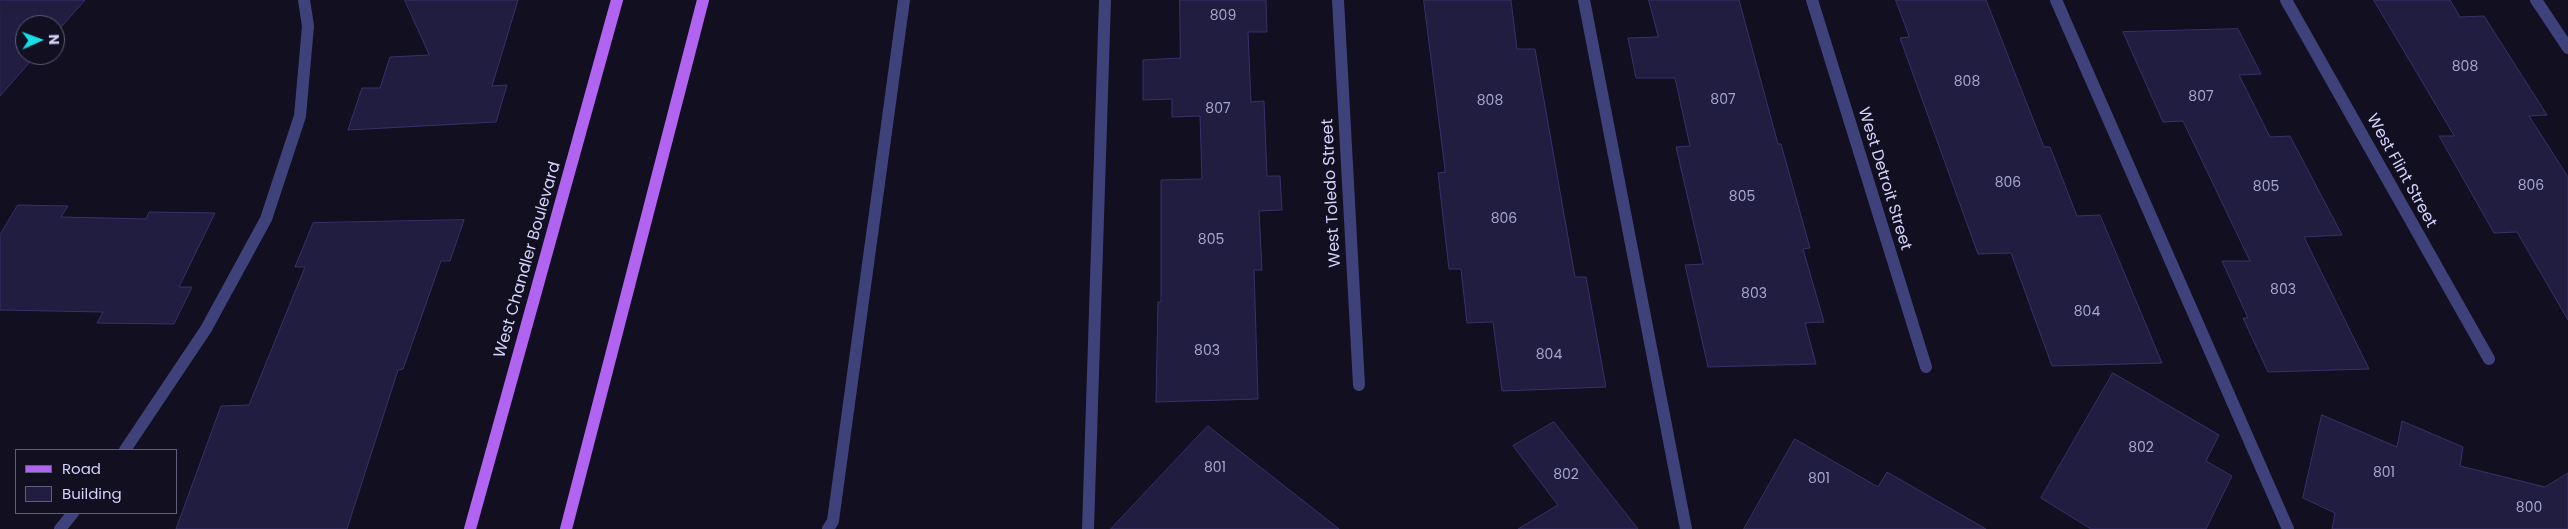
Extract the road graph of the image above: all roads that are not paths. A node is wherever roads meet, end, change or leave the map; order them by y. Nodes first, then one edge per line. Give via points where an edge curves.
1 (304, 0) edge
2 (617, 0) edge
3 (703, 0) edge
4 (904, 0) edge
5 (1105, 0) edge
6 (1338, 0) edge
7 (1584, 0) edge
8 (1812, 0) edge
9 (2056, 0) edge
10 (2286, 0) edge
11 (2536, 0) edge
12 (2568, 48) edge
13 (2489, 359) dead end
14 (1926, 367) dead end
15 (1359, 385) dead end
16 (126, 449) edge
17 (72, 514) edge
18 (60, 529) edge
19 (470, 529) edge
20 (566, 529) edge
21 (828, 529) edge
22 (1088, 529) edge
23 (1686, 529) edge
24 (2288, 529) edge

1 - 16 street via 308,26 300,116 266,219 206,329
2 - 19 main road, West Chandler Boulevard
3 - 20 main road
4 - 21 street via 833,521
5 - 22 street
6 - 15 street, West Toledo Street
7 - 23 street
8 - 14 street, West Detroit Street
9 - 24 street
10 - 13 street, West Flint Street
11 - 12 street
17 - 18 street

